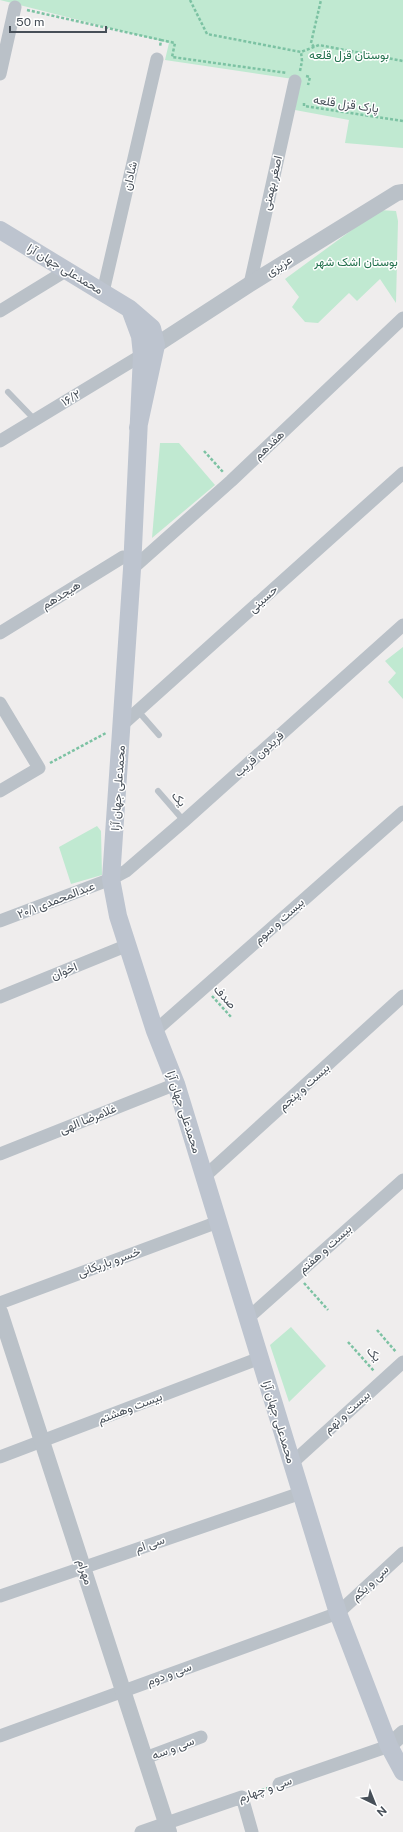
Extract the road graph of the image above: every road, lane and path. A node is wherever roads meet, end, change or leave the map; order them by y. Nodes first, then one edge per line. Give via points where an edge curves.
1 (190, 0) edge
2 (320, 0) edge
3 (15, 7) joint
4 (161, 40) junction
5 (314, 47) junction
6 (301, 52) junction
7 (157, 59) joint
8 (403, 61) edge
9 (0, 74) edge
10 (295, 76) junction
11 (307, 90) dead end
12 (305, 101) dead end
13 (403, 121) edge
14 (403, 192) edge
15 (0, 230) edge
16 (67, 270) junction
17 (250, 284) junction
18 (103, 292) junction
19 (130, 309) junction
20 (0, 311) edge
21 (403, 318) edge
22 (156, 344) junction
23 (142, 355) junction
24 (8, 392) dead end
25 (35, 420) junction
26 (138, 428) junction
27 (0, 441) edge
28 (204, 451) dead end
29 (403, 473) edge
30 (231, 481) junction
31 (127, 563) junction
32 (403, 625) edge
33 (0, 633) edge
34 (0, 703) edge
35 (138, 710) junction
36 (122, 725) junction
37 (159, 735) dead end
38 (39, 768) junction
39 (0, 791) edge
40 (158, 791) dead end
41 (403, 812) edge
42 (184, 821) junction
43 (111, 879) junction
44 (0, 921) edge
45 (128, 945) junction
46 (205, 987) junction
47 (403, 996) edge
48 (0, 997) edge
49 (232, 1018) dead end
50 (155, 1031) junction
51 (176, 1084) junction
52 (0, 1154) edge
53 (204, 1177) junction
54 (403, 1180) edge
55 (218, 1222) junction
56 (297, 1274) junction
57 (0, 1303) edge
58 (328, 1310) dead end
59 (0, 1312) edge
60 (248, 1318) junction
61 (377, 1330) dead end
62 (348, 1342) dead end
63 (260, 1358) junction
64 (400, 1358) edge
65 (382, 1381) junction
66 (42, 1442) junction
67 (0, 1457) edge
68 (292, 1463) junction
69 (301, 1493) junction
70 (403, 1552) edge
71 (83, 1568) junction
72 (0, 1596) edge
73 (338, 1613) junction
74 (123, 1691) junction
75 (403, 1733) edge
76 (0, 1736) edge
77 (201, 1737) dead end
78 (398, 1756) edge
79 (145, 1758) junction
80 (279, 1784) joint
81 (242, 1797) junction
82 (168, 1828) edge
83 (140, 1832) edge
84 (252, 1832) edge

1 - 6 path via 207,34
2 - 5 path via 311,43
3 - 4 path
3 - 9 street
4 - 7 path
4 - 10 path via 175,43 172,57
5 - 6 path
5 - 8 path via 319,45
6 - 10 path via 302,61
7 - 18 street, شادان
10 - 11 path, پارک قزل قلعه via 310,76
10 - 17 street, اصغر بهمنی
12 - 13 path, پارک قزل قلعه via 304,106
14 - 17 street, عزیزی via 397,193
15 - 16 main road, محمدعلی جهان آرا
16 - 18 main road, محمدعلی جهان آرا
16 - 20 street
17 - 22 street, عزیزی
18 - 19 main road, محمدعلی جهان آرا
19 - 22 main road, محمدعلی جهان آرا via 152,328
19 - 23 main road via 140,336
21 - 30 street, هفدهم
22 - 26 main road
23 - 25 street, ۱۶/۲
23 - 26 main road
24 - 25 lane
25 - 27 street, ۱۶/۲
26 - 31 main road, محمدعلی جهان آرا
28 - 30 path
29 - 35 street, حسینی
30 - 31 street, هفدهم
31 - 33 street, هیجدهم
31 - 36 main road, محمدعلی جهان آرا
32 - 42 street, فریدون قریب
34 - 38 street
35 - 36 street, حسینی
35 - 37 lane
36 - 38 path
36 - 43 main road, محمدعلی جهان آرا
38 - 39 street
40 - 42 lane, یک
41 - 46 street, بیست و سوم
42 - 43 street, فریدون قریب via 126,870
43 - 44 street, عبدالمحمدی ۲۰/۱
43 - 45 main road, محمدعلی جهان آرا via 118,916
45 - 48 street, اخوان
45 - 50 main road, محمدعلی جهان آرا
46 - 49 path, صدف
46 - 50 street, بیست و سوم
47 - 53 street, بیست و پنجم
50 - 51 main road, محمدعلی جهان آرا
51 - 52 street, غلامرضا الهی
51 - 53 main road, محمدعلی جهان آرا
53 - 55 main road, محمدعلی جهان آرا
54 - 56 street, بیست و هفتم
55 - 57 street, خسرو باریکانی
55 - 60 main road, محمدعلی جهان آرا
56 - 58 path
56 - 60 street, بیست و هفتم
59 - 66 street, مهرام
60 - 63 main road, محمدعلی جهان آرا
61 - 64 path
62 - 65 path, یک
63 - 66 street, بیست وهشتم
63 - 68 main road, محمدعلی جهان آرا
64 - 65 street, بیست و نهم
65 - 68 street, بیست و نهم
66 - 67 street, بیست وهشتم
66 - 71 street, مهرام
68 - 69 main road, محمدعلی جهان آرا
69 - 71 street, سی ام
69 - 73 main road, محمدعلی جهان آرا
70 - 73 street, سی و یکم
71 - 72 street, سی ام
71 - 74 street, مهرام
73 - 74 street, سی و دوم
73 - 78 main road, محمدعلی جهان آرا
74 - 76 street, سی و دوم
74 - 79 street, مهرام
75 - 78 street
77 - 79 street, سی و سه
78 - 80 street, سی و چهارم
79 - 82 street, مهرام
80 - 81 path, سی و چهارم
81 - 82 street, سی و چهارم
81 - 84 street
82 - 83 street, سی و چهارم

